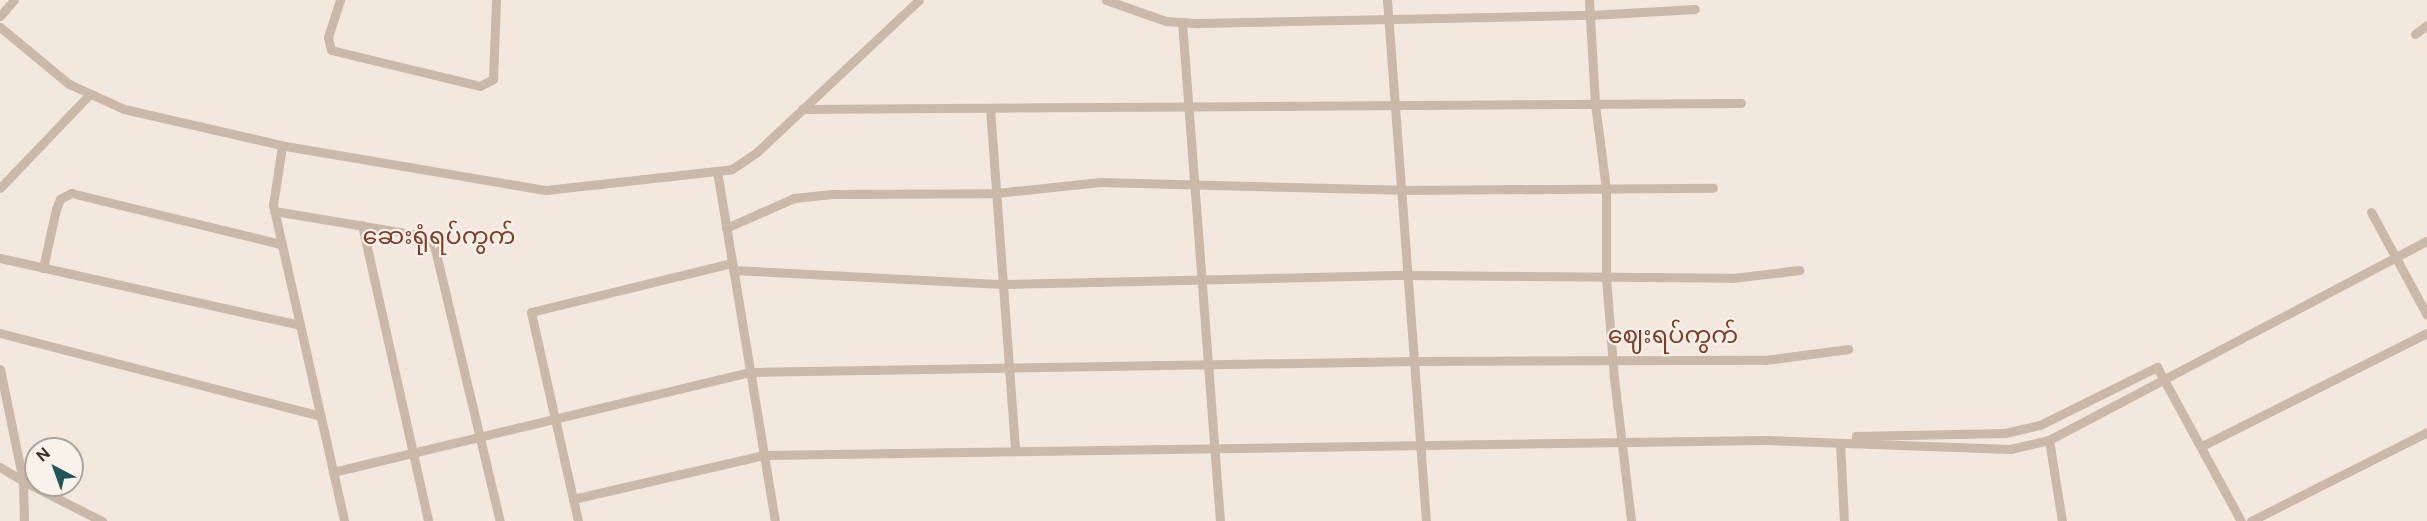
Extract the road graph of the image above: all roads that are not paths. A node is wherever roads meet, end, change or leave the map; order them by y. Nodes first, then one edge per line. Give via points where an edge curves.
1 (14, 0) edge
2 (340, 0) edge
3 (496, 0) edge
4 (919, 0) edge
5 (1106, 0) edge
6 (1387, 0) edge
7 (1589, 0) edge
8 (1695, 9) dead end
9 (1591, 15) junction
10 (0, 16) edge
11 (1391, 21) junction
12 (1182, 22) junction
13 (2427, 25) edge
14 (0, 27) edge
15 (2415, 34) dead end
16 (89, 95) junction
17 (1741, 103) dead end
18 (1595, 104) junction
19 (1394, 105) junction
20 (1187, 106) junction
21 (990, 108) junction
22 (802, 109) junction
23 (282, 146) junction
24 (717, 171) junction
25 (1195, 187) junction
26 (0, 188) edge
27 (1713, 188) dead end
28 (1606, 189) junction
29 (1400, 190) junction
30 (996, 193) junction
31 (274, 211) junction
32 (2371, 212) dead end
33 (362, 225) junction
34 (726, 228) junction
35 (2427, 241) edge
36 (281, 244) junction
37 (2397, 257) junction
38 (0, 258) edge
39 (732, 267) junction
40 (43, 268) junction
41 (1800, 270) dead end
42 (1407, 275) junction
43 (1606, 277) junction
44 (1202, 280) junction
45 (1003, 284) junction
46 (2427, 315) edge
47 (300, 325) junction
48 (0, 333) edge
49 (2427, 333) edge
50 (1848, 349) dead end
51 (1414, 361) junction
52 (1616, 362) junction
53 (1209, 364) junction
54 (1009, 367) junction
55 (0, 369) edge
56 (751, 372) junction
57 (2165, 378) junction
58 (320, 416) junction
59 (554, 421) junction
60 (2427, 432) edge
61 (481, 434) junction
62 (2049, 440) junction
63 (1622, 443) junction
64 (1840, 443) junction
65 (1856, 443) junction
66 (1217, 445) junction
67 (2202, 446) junction
68 (1421, 447) junction
69 (1015, 451) junction
70 (413, 454) junction
71 (764, 455) junction
72 (0, 467) edge
73 (333, 472) junction
74 (23, 480) junction
75 (573, 499) junction
76 (24, 521) edge
77 (102, 521) edge
78 (344, 521) edge
79 (428, 521) edge
80 (500, 521) edge
81 (578, 521) edge
82 (775, 521) edge
83 (1220, 521) edge
84 (1426, 521) edge
85 (1631, 521) edge
86 (1844, 521) edge
87 (2062, 521) edge
88 (2241, 521) edge
89 (2251, 521) edge

1 - 10 street
2 - 3 street via 328,38 331,50 480,86 493,79
4 - 22 street
5 - 12 street via 1146,15
6 - 11 street
7 - 9 street
8 - 9 street
9 - 11 street
9 - 18 street
11 - 12 street
11 - 19 street
12 - 20 street
13 - 15 street
14 - 16 street via 69,84
16 - 23 street via 124,109
16 - 26 street
17 - 18 street
18 - 19 street
18 - 28 street
19 - 20 street
19 - 29 street
20 - 21 street
20 - 25 street
21 - 22 street
21 - 30 street
22 - 24 street via 757,152 732,169
23 - 24 street via 546,189
23 - 31 street via 273,188
24 - 34 street
25 - 29 street
25 - 30 street via 1100,182
25 - 44 street
27 - 28 street
28 - 29 street
28 - 43 street
29 - 42 street
30 - 34 street via 832,194 794,198
30 - 45 street
31 - 33 street
31 - 36 street
32 - 37 street
33 - 61 street via 423,236 434,244
33 - 70 street
34 - 39 street
35 - 37 street
36 - 40 street via 71,193 60,199 56,209
36 - 47 street
37 - 46 street
37 - 57 street
38 - 40 street
39 - 45 street
39 - 56 street
39 - 59 street via 531,312
40 - 47 street
41 - 43 street via 1732,278
42 - 43 street
42 - 44 street
42 - 51 street
43 - 52 street
44 - 45 street
44 - 53 street
45 - 54 street
47 - 58 street
48 - 58 street
49 - 67 street
50 - 52 street via 1765,360
51 - 52 street
51 - 53 street
51 - 68 street
52 - 63 street
53 - 54 street
53 - 66 street
54 - 56 street
54 - 69 street
55 - 74 street
56 - 59 street
56 - 71 street
57 - 62 street
57 - 65 street via 2157,367 2058,418 2004,433 1856,435
57 - 67 street
58 - 73 street
59 - 61 street
59 - 75 street
60 - 89 street
61 - 70 street
61 - 80 street
62 - 65 street via 2010,449
62 - 87 street
63 - 64 street
63 - 68 street
63 - 85 street
64 - 65 street
64 - 86 street
66 - 68 street
66 - 69 street
66 - 83 street
67 - 88 street
68 - 84 street
69 - 71 street
70 - 73 street
70 - 79 street
71 - 75 street
71 - 82 street
72 - 74 street
73 - 78 street
74 - 76 street
74 - 77 street
75 - 81 street

